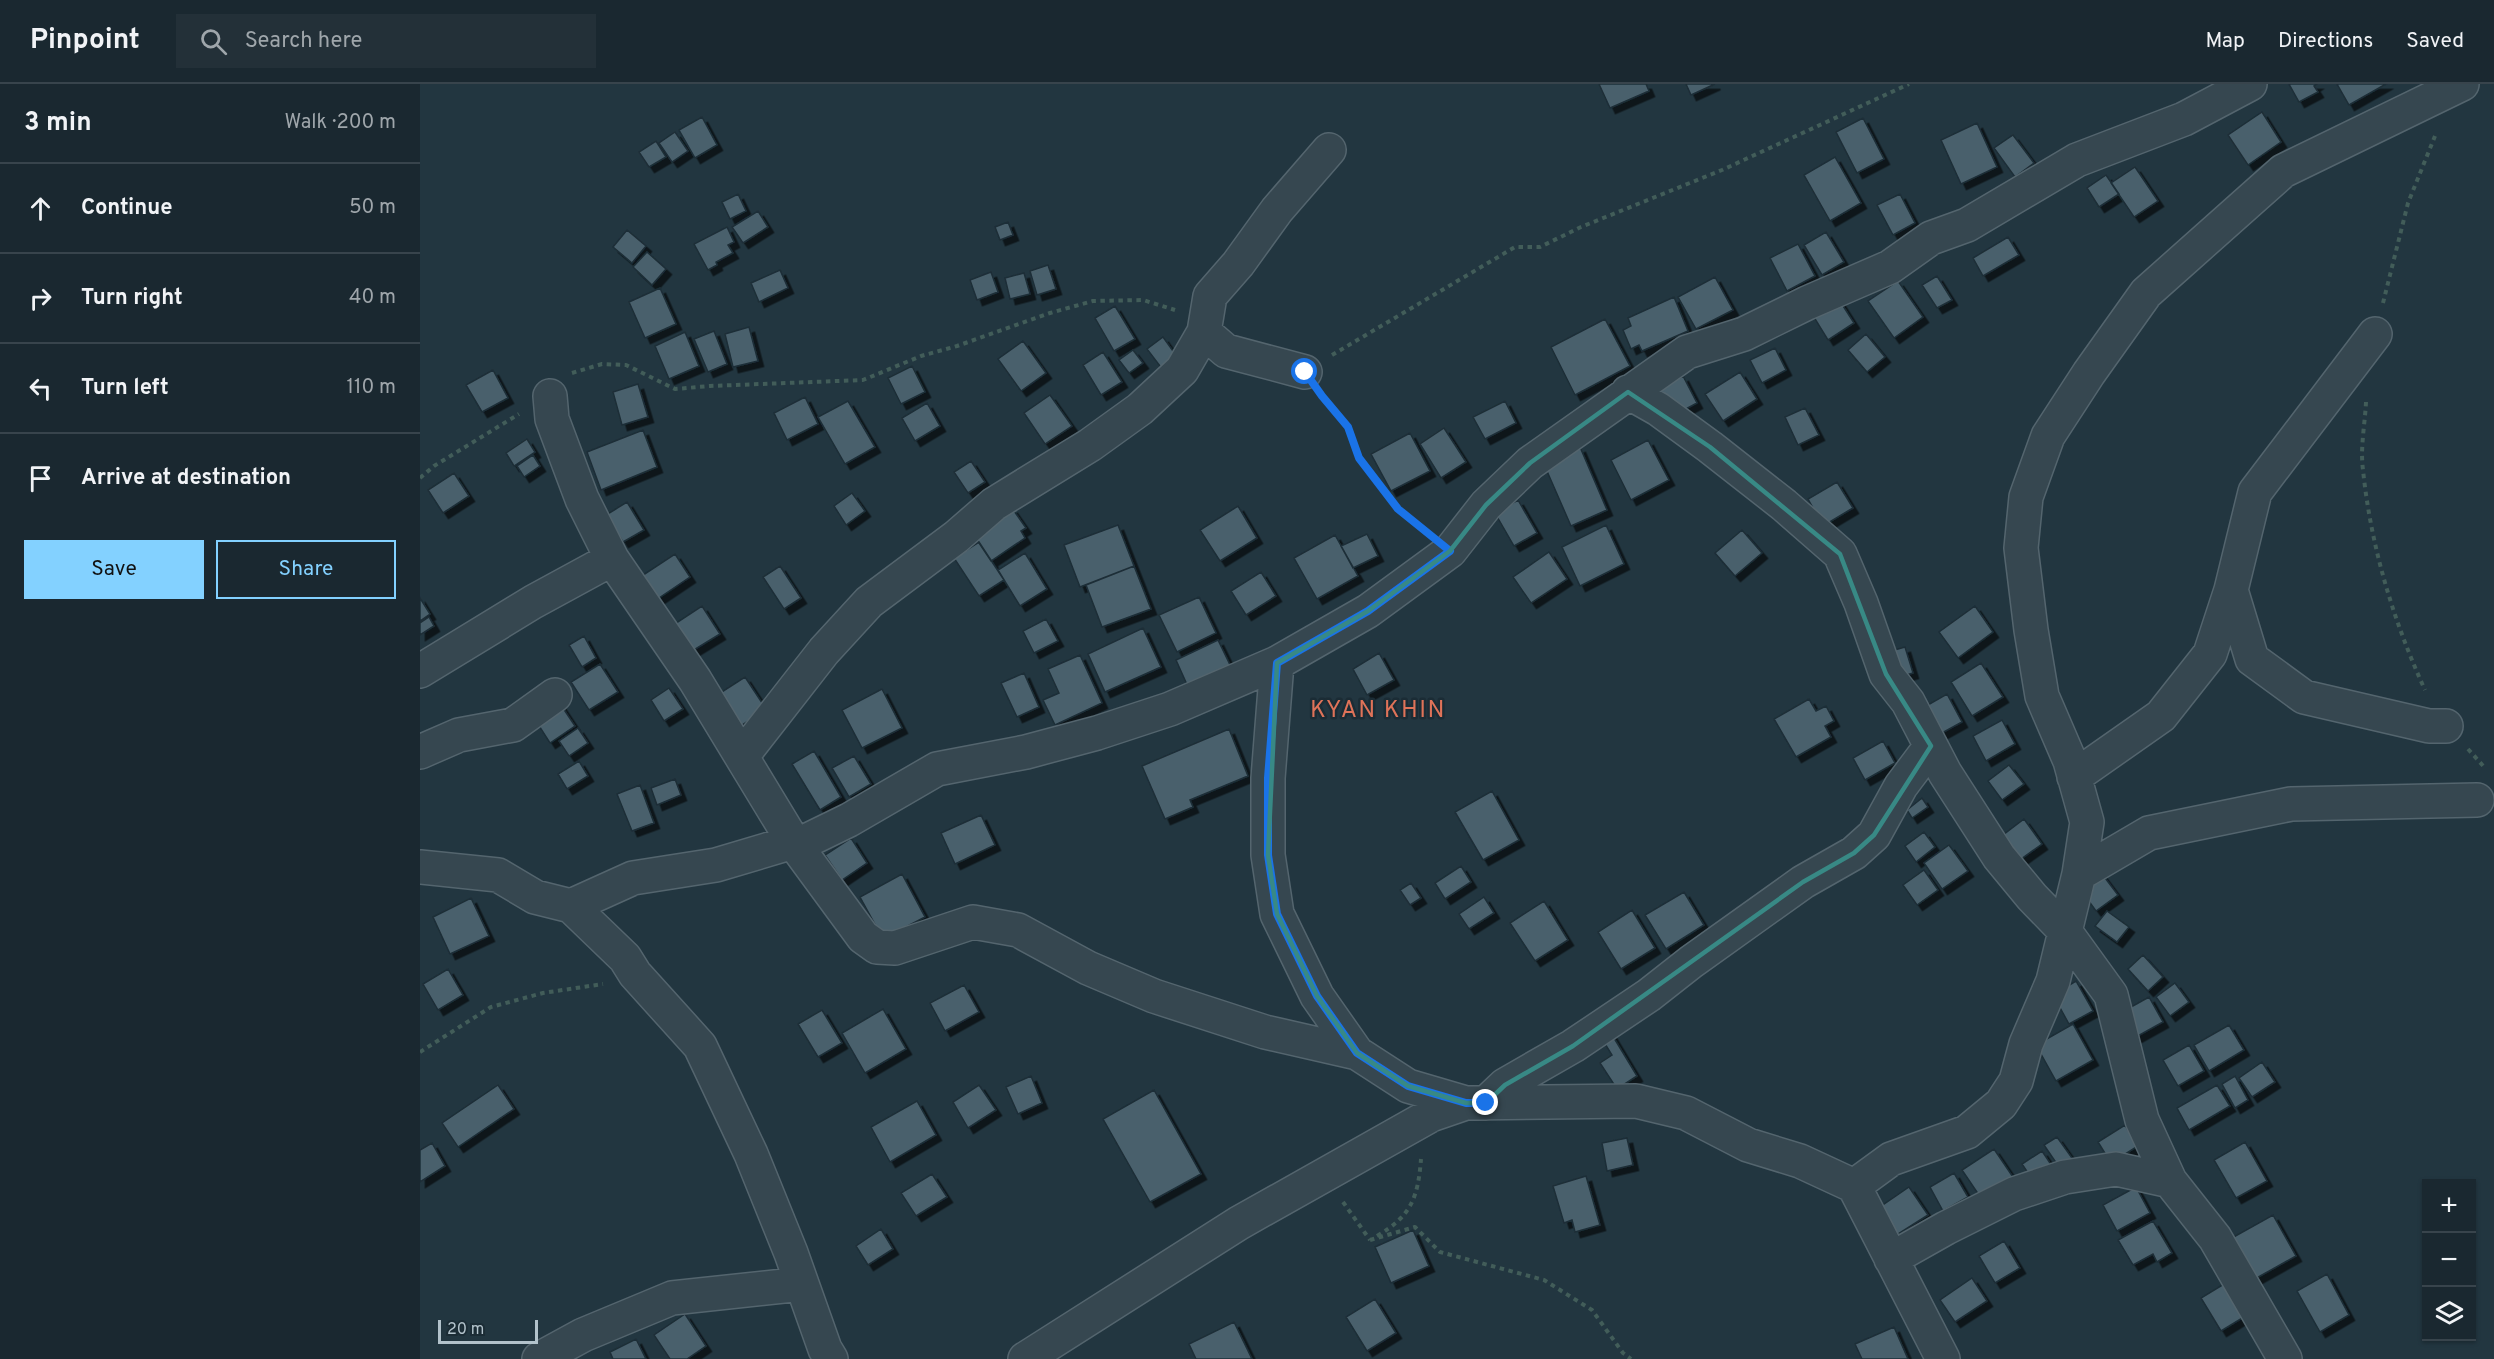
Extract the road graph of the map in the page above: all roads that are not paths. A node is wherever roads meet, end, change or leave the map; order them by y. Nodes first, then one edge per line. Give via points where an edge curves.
1 (2250, 84) edge
2 (2462, 84) edge
3 (1329, 150) dead end
4 (1204, 332) junction
5 (2375, 334) road end
6 (1305, 372) road end
7 (1628, 392) junction
8 (550, 396) road end
9 (612, 558) junction
10 (2231, 590) junction
11 (1277, 663) junction
12 (420, 671) edge
13 (555, 695) dead end
14 (2446, 726) road end
15 (1931, 746) junction
16 (420, 752) edge
17 (742, 756) junction
18 (2074, 777) junction
19 (2477, 800) dead end
20 (794, 843) junction
21 (420, 867) edge
22 (2079, 874) junction
23 (571, 906) junction
24 (2064, 930) junction
25 (1357, 1053) junction
26 (1476, 1103) junction
27 (2170, 1181) junction
28 (1854, 1186) junction
29 (1891, 1259) junction
30 (802, 1284) junction
31 (539, 1359) edge
32 (831, 1359) edge
33 (1025, 1359) edge
34 (1943, 1359) edge
35 (2285, 1359) edge

1 - 7 street via 2184,119 2077,160 1967,225 1931,238 1890,267 1744,334 1687,352
2 - 18 street via 2283,171 2146,293 2048,436 2026,497 2020,548 2042,696
3 - 4 street via 1210,296
4 - 6 street via 1226,351
4 - 17 street via 1182,370 1140,409 994,504 869,602 824,651
5 - 10 street via 2255,492
7 - 11 street via 1530,463 1486,506 1450,551 1368,611
7 - 15 street via 1710,447 1840,554 1862,603 1886,674 1908,702
8 - 9 street via 552,419 582,499
9 - 12 street
9 - 17 street
10 - 14 street via 2252,659 2304,697 2429,726
10 - 18 street via 2210,654 2161,716
11 - 20 street via 1170,709 1097,733 937,769 849,820
11 - 25 street via 1268,778 1268,855 1277,914 1317,996
13 - 16 street via 513,725 459,735
15 - 24 street via 1999,857
15 - 26 street via 1901,786 1874,835 1854,853 1803,882 1573,1046
17 - 20 street
18 - 22 street via 2087,822
19 - 22 street via 2291,804 2149,833
20 - 23 street via 716,865 633,878
20 - 25 street via 863,937 877,947 894,948 973,922 1018,930 1088,968 1155,996 1265,1032
21 - 23 street via 498,875 535,897
22 - 24 street
23 - 30 street via 625,958 700,1046 751,1154
24 - 27 street via 2111,995 2142,1120
24 - 28 street via 2053,981 2026,1044 2016,1081 2001,1104 1967,1132 1891,1159
25 - 26 street via 1408,1086
26 - 28 street via 1636,1101 1686,1113 1748,1145 1800,1161
26 - 33 street via 1431,1115 1239,1223
27 - 29 street via 2116,1169 2065,1177 2014,1194
27 - 35 street via 2215,1238
28 - 29 street
29 - 34 street
30 - 31 street via 672,1298 583,1335
30 - 32 street

